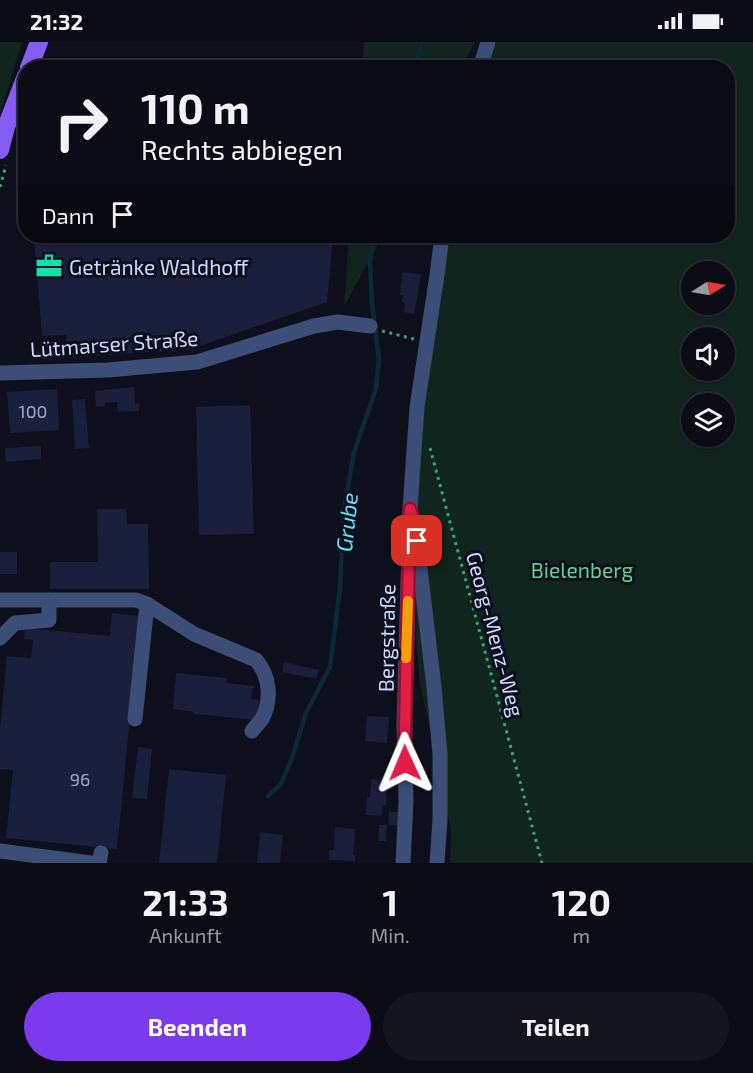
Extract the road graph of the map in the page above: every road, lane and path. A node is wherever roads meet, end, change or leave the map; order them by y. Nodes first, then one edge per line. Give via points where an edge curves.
1 (39, 42) edge
2 (488, 42) edge
3 (32, 60) edge
4 (482, 60) edge
5 (18, 96) edge
6 (0, 150) edge
7 (441, 243) edge
8 (370, 326) dead end
9 (391, 334) dead end
10 (427, 342) junction
11 (0, 373) edge
12 (429, 442) dead end
13 (410, 509) junction
14 (0, 600) edge
15 (49, 600) junction
16 (147, 604) junction
17 (0, 638) edge
18 (135, 719) dead end
19 (252, 731) dead end
20 (0, 851) edge
21 (97, 860) edge
22 (403, 863) edge
23 (437, 863) edge
24 (542, 863) edge

1 - 3 main road
2 - 4 street
5 - 6 main road
7 - 10 street, Bergstraße
8 - 11 street, Lütmarser Straße via 338,322 314,326 197,362 108,370
9 - 10 path
10 - 13 street, Bergstraße via 417,407
12 - 24 path, Georg-Menz-Weg
13 - 22 street, Bergstraße
13 - 23 street via 420,562 439,732
14 - 15 street
15 - 16 street via 136,600
15 - 17 street via 49,620 15,622
16 - 18 street
16 - 19 street via 194,634 256,660 263,668 269,695 262,719
20 - 21 street

